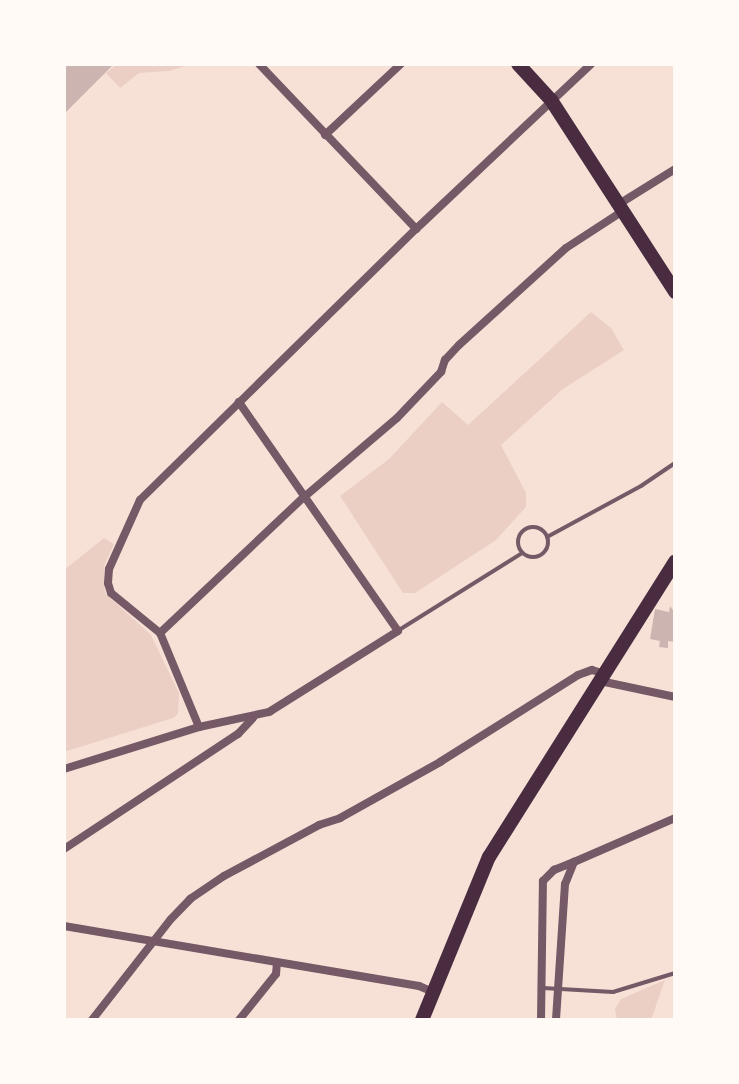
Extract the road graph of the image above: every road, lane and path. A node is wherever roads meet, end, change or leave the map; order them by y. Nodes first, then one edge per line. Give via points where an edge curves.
1 (259, 64) edge
2 (401, 64) edge
3 (518, 64) edge
4 (591, 64) edge
5 (551, 100) junction
6 (325, 135) junction
7 (675, 169) edge
8 (621, 208) junction
9 (416, 229) junction
10 (675, 292) edge
11 (239, 402) junction
12 (675, 463) edge
13 (303, 498) junction
14 (547, 537) junction
15 (522, 553) junction
16 (673, 568) edge
17 (398, 631) junction
18 (160, 633) junction
19 (602, 678) junction
20 (675, 697) edge
21 (254, 718) junction
22 (199, 727) junction
23 (64, 769) edge
24 (675, 818) edge
25 (64, 849) edge
26 (574, 862) junction
27 (64, 926) edge
28 (153, 943) junction
29 (277, 963) junction
30 (675, 973) edge
31 (543, 988) junction
32 (558, 989) junction
33 (433, 992) junction
34 (92, 1020) edge
35 (239, 1020) edge
36 (422, 1020) edge
37 (541, 1020) edge
38 (556, 1020) edge

1 - 6 street
2 - 6 street
3 - 5 highway
4 - 5 street
5 - 8 highway
5 - 9 street
6 - 9 street
7 - 8 street
8 - 10 highway
8 - 13 street via 566,248 450,353 441,372 397,418
9 - 11 street
11 - 13 street
11 - 18 street via 140,500 109,569 111,593
12 - 14 lane
13 - 17 street
13 - 18 street
14 - 15 lane via 538,556
14 - 15 lane via 539,529 527,528 519,536
15 - 17 lane
16 - 19 highway
17 - 21 street
18 - 22 street
19 - 20 street
19 - 28 street via 592,670 578,675 440,762 224,876 190,899
19 - 33 highway via 489,857
21 - 22 street
21 - 25 street via 238,734
22 - 23 street
24 - 26 street
26 - 31 street via 543,881
26 - 32 street via 565,884
27 - 28 street
28 - 29 street
28 - 34 street
29 - 33 street
29 - 35 street via 276,974
30 - 32 lane via 613,992
31 - 32 lane
31 - 37 street
32 - 38 street
33 - 36 highway

